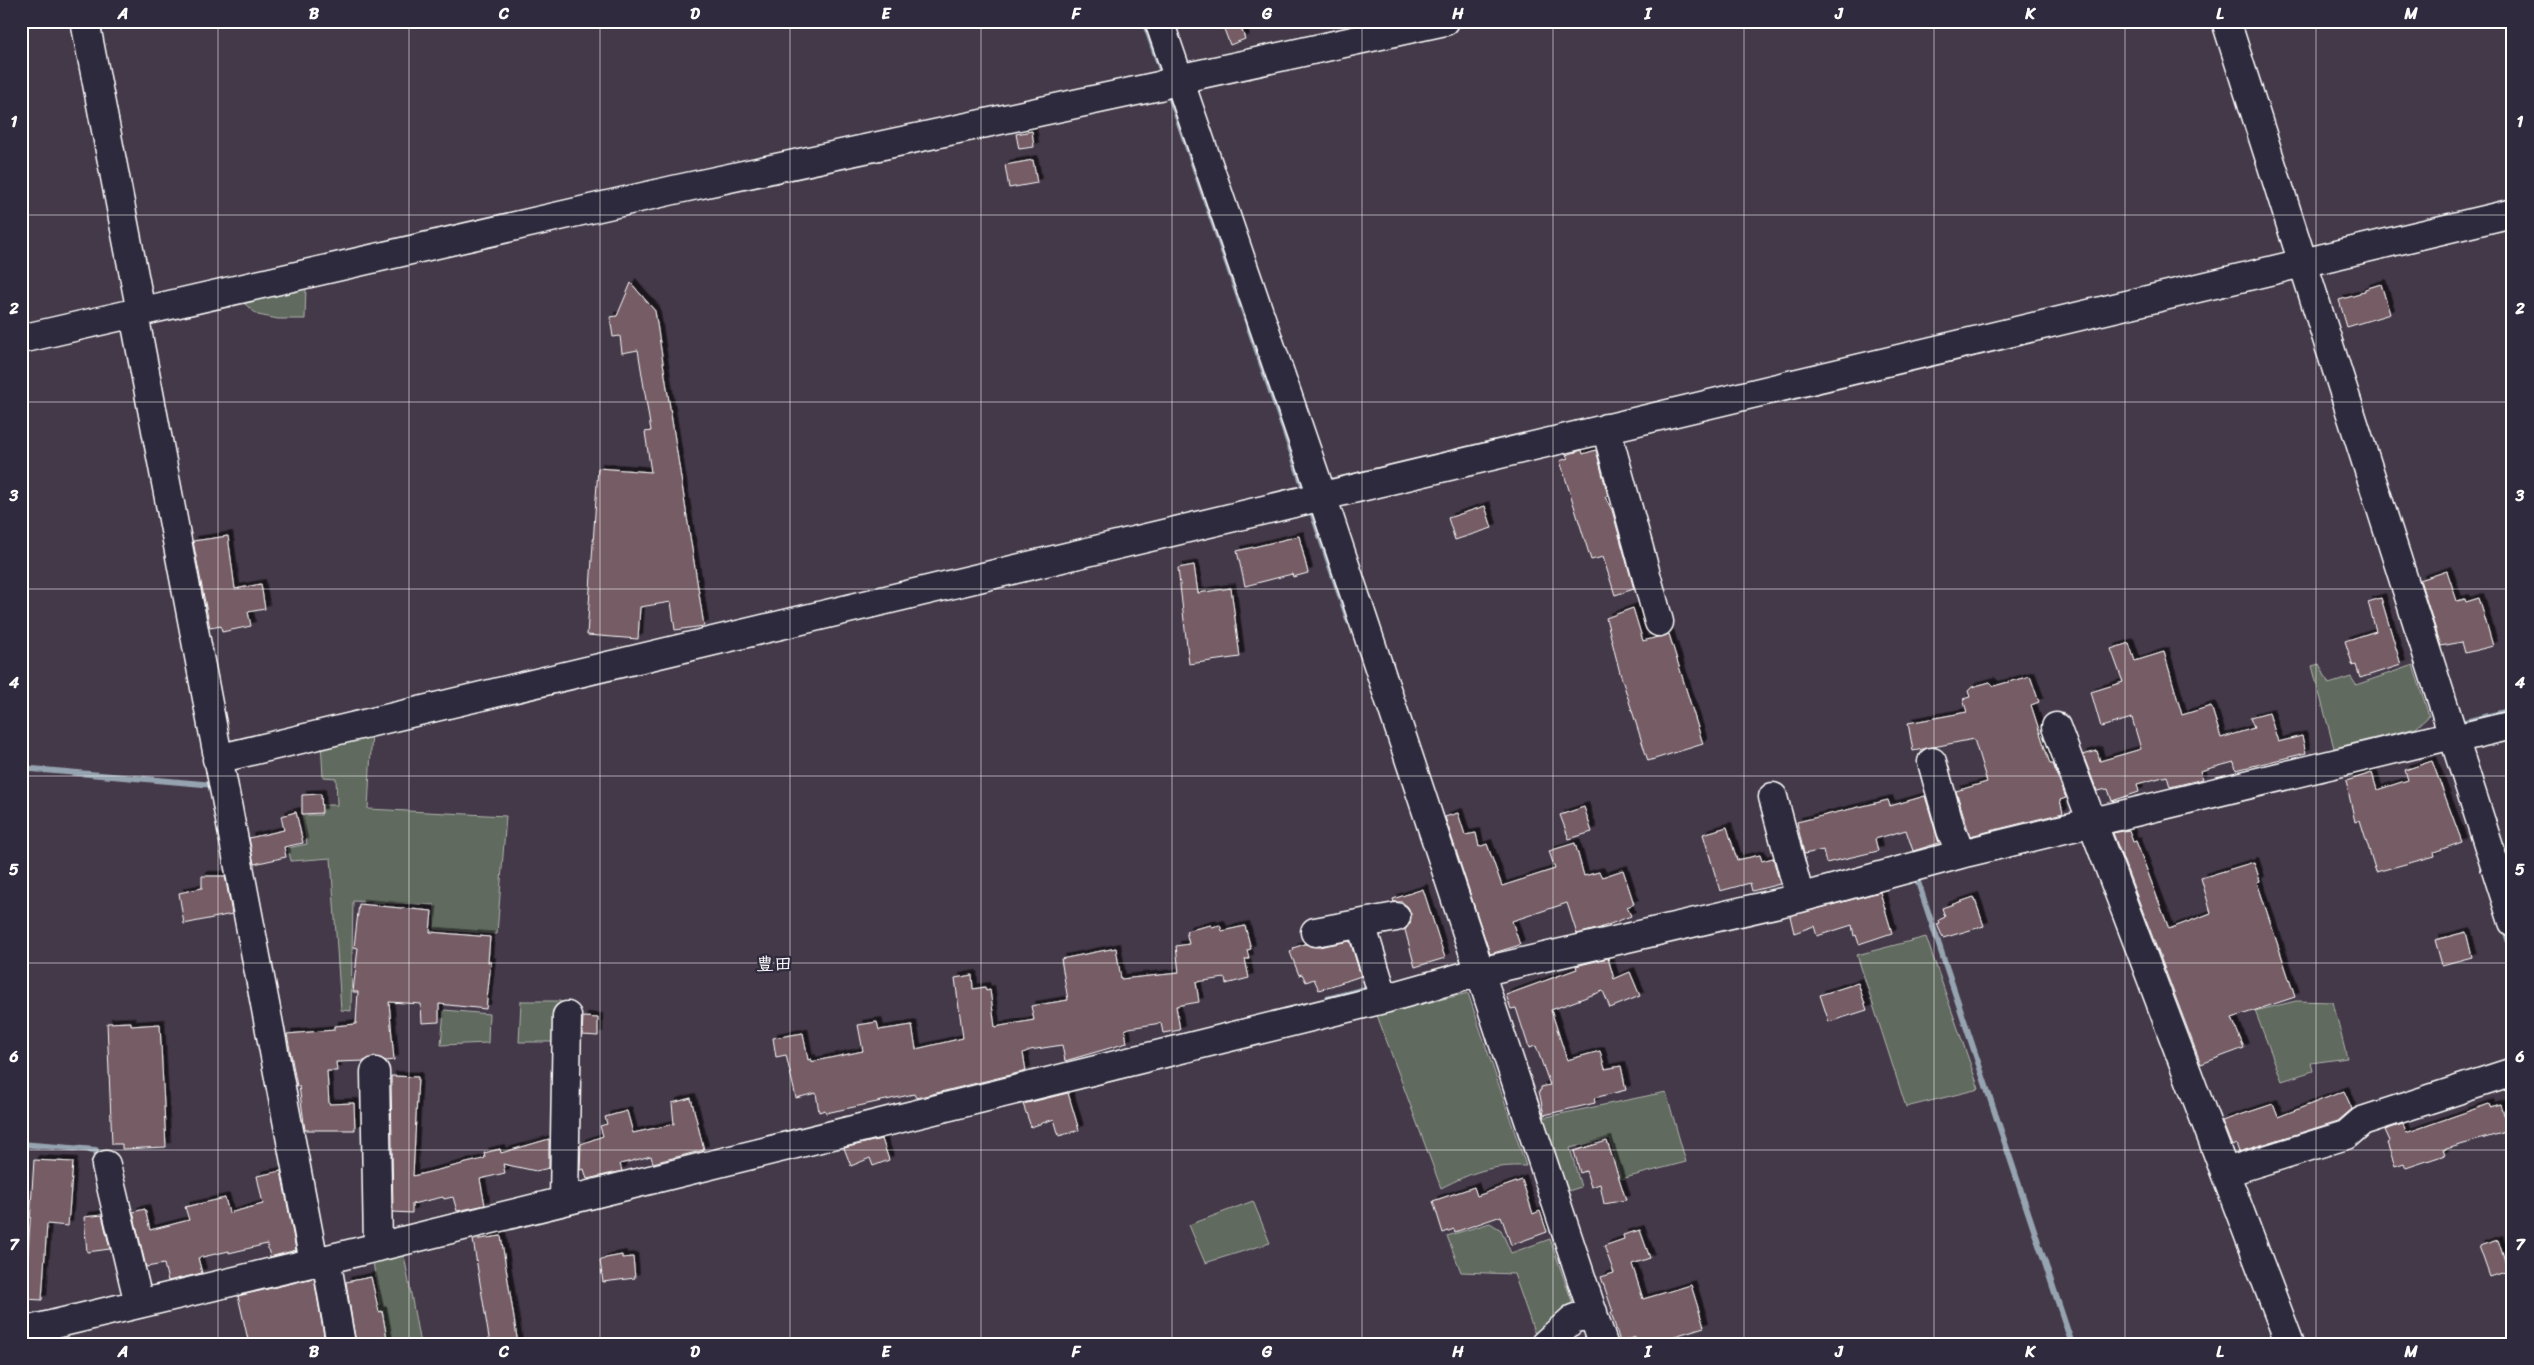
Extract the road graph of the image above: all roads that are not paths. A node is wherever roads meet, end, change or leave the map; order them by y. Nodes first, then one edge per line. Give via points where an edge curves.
1 (85, 21) edge
2 (1159, 21) edge
3 (1445, 21) edge
4 (2226, 21) edge
5 (1170, 82) junction
6 (2513, 213) edge
7 (2296, 265) junction
8 (137, 313) junction
9 (21, 339) edge
10 (1606, 428) junction
11 (1312, 498) junction
12 (1659, 622) dead end
13 (2513, 725) edge
14 (2056, 727) dead end
15 (2449, 734) junction
16 (223, 758) junction
17 (1932, 762) dead end
18 (1773, 797) dead end
19 (2090, 815) junction
20 (1959, 848) junction
21 (1797, 888) junction
22 (1396, 917) dead end
23 (2513, 922) edge
24 (1361, 924) junction
25 (1315, 932) dead end
26 (1473, 974) junction
27 (1381, 990) junction
28 (568, 1016) dead end
29 (375, 1072) dead end
30 (2513, 1072) edge
31 (106, 1165) dead end
32 (2229, 1171) junction
33 (565, 1195) junction
34 (378, 1240) junction
35 (316, 1256) junction
36 (137, 1297) junction
37 (1586, 1314) junction
38 (21, 1332) edge
39 (341, 1344) edge
40 (1545, 1344) edge
41 (1603, 1344) edge
42 (2290, 1344) edge

1 - 8 street
2 - 5 street
3 - 5 street
4 - 7 street
5 - 8 street via 678,189
5 - 11 street
6 - 7 street
7 - 10 street
7 - 15 street
8 - 9 street
8 - 16 street
10 - 11 street
10 - 12 street
11 - 16 street
11 - 26 street
13 - 15 street
14 - 19 street
15 - 19 street
15 - 23 street
16 - 35 street
17 - 20 street
18 - 21 street
19 - 20 street
19 - 32 street
20 - 21 street
21 - 26 street
22 - 24 street
24 - 25 street
24 - 27 street
26 - 27 street
26 - 37 street
27 - 33 street
28 - 33 street
29 - 34 street
30 - 32 street via 2362,1121 2346,1135
31 - 36 street
32 - 42 street
33 - 34 street
34 - 35 street
35 - 36 street
35 - 39 street
36 - 38 street
37 - 40 street
37 - 41 street

